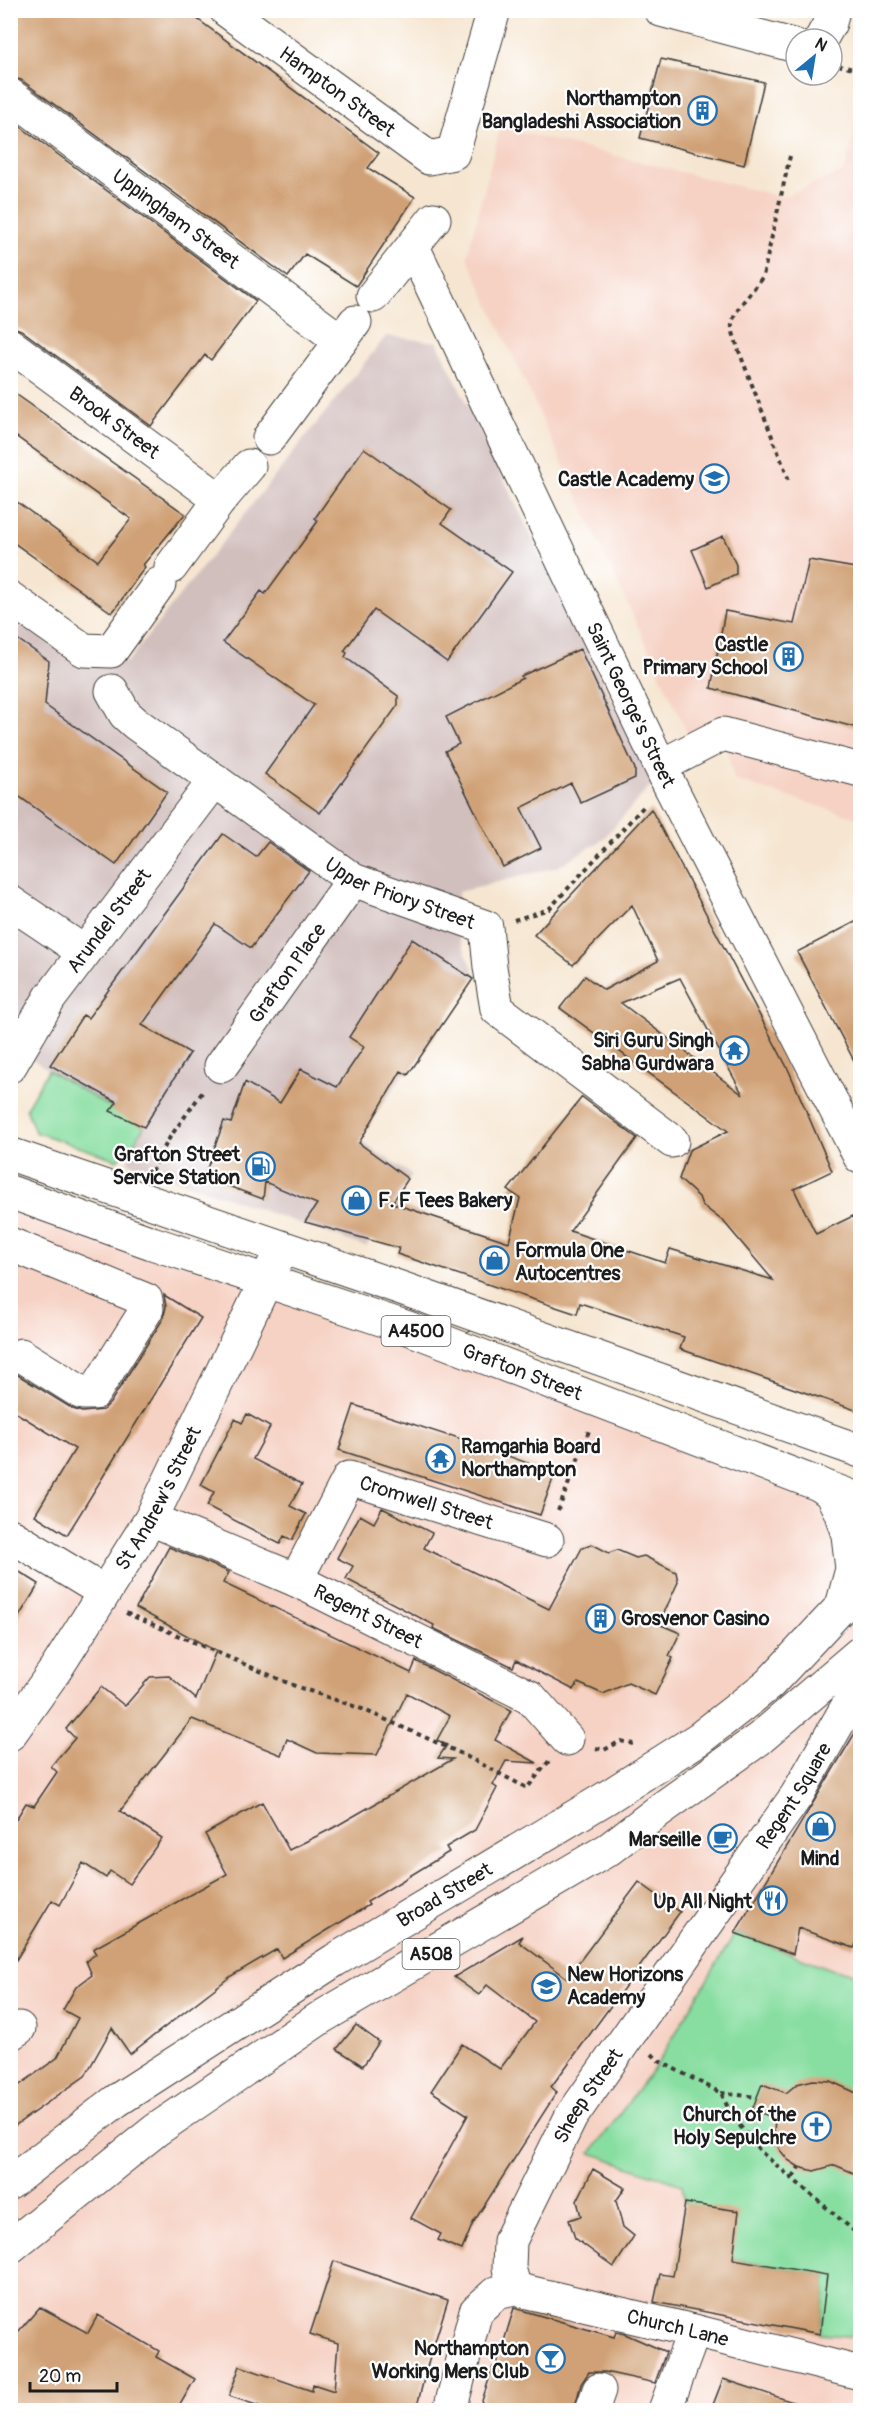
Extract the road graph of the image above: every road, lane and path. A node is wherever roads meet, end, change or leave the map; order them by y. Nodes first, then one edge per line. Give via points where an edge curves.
1 (226, 10) edge
2 (494, 10) edge
3 (661, 10) edge
4 (833, 10) edge
5 (828, 27) edge
6 (784, 43) edge
7 (844, 66) edge
8 (861, 71) edge
9 (10, 95) edge
10 (790, 156) dead end
11 (434, 219) dead end
12 (412, 247) junction
13 (356, 320) junction
14 (10, 345) edge
15 (269, 438) dead end
16 (249, 466) dead end
17 (790, 483) dead end
18 (220, 500) junction
19 (10, 598) edge
20 (112, 691) dead end
21 (861, 770) edge
22 (664, 773) junction
23 (215, 780) junction
24 (353, 880) junction
25 (10, 902) edge
26 (486, 927) junction
27 (84, 952) junction
28 (10, 1066) edge
29 (221, 1066) joint
30 (672, 1141) dead end
31 (10, 1154) edge
32 (861, 1157) edge
33 (10, 1192) edge
34 (137, 1199) junction
35 (10, 1244) edge
36 (282, 1248) junction
37 (268, 1281) junction
38 (21, 1355) dead end
39 (600, 1400) junction
40 (861, 1451) edge
41 (818, 1483) junction
42 (861, 1500) edge
43 (151, 1519) junction
44 (10, 1535) edge
45 (547, 1540) joint
46 (296, 1580) junction
47 (851, 1596) edge
48 (102, 1597) junction
49 (856, 1657) edge
50 (10, 1734) edge
51 (567, 1739) junction
52 (621, 1741) dead end
53 (710, 1920) joint
54 (632, 2031) junction
55 (721, 2093) junction
56 (757, 2097) dead end
57 (799, 2167) dead end
58 (793, 2177) junction
59 (10, 2183) edge
60 (861, 2236) edge
61 (10, 2247) edge
62 (505, 2291) junction
63 (694, 2331) junction
64 (861, 2373) edge
65 (450, 2410) edge
66 (665, 2410) edge

1 - 2 main road, Hampton Street via 429,159 453,153
3 - 6 main road
4 - 5 main road
7 - 8 path
9 - 13 main road, Uppingham Street
10 - 17 path via 763,276 736,310 732,325
11 - 12 main road
12 - 13 main road
12 - 22 main road, Saint George's Street
13 - 15 main road
14 - 18 main road, Brook Street
16 - 18 main road
18 - 19 main road via 111,651 84,650
20 - 23 main road, Upper Priory Street via 135,723
21 - 22 main road via 723,734
22 - 26 path via 549,909
22 - 32 main road, Saint George's Street
23 - 24 main road, Upper Priory Street
23 - 27 main road, Arundel Street
24 - 26 main road, Upper Priory Street
24 - 29 main road, Grafton Place
25 - 27 main road
26 - 30 main road, Upper Priory Street via 498,1009
27 - 28 main road, Arundel Street via 50,998
29 - 34 path via 170,1137
31 - 34 main road, Grafton Street / A4500
33 - 37 main road, Grafton Street / A4500
34 - 36 main road, Grafton Street / A4500
35 - 38 main road via 146,1300 147,1309 94,1393 82,1393
36 - 37 main road, St Andrew's Street
36 - 40 main road, Grafton Street / A4500
37 - 39 main road, Grafton Street / A4500
37 - 43 main road, St Andrew's Street
39 - 41 main road, Grafton Street / A4500
39 - 45 path
41 - 42 main road, Grafton Street / A4500
41 - 47 main road via 831,1493 848,1535
43 - 46 main road, Regent Street
43 - 48 main road, St Andrew's Street
44 - 48 main road
45 - 46 main road, Cromwell Street via 349,1478
46 - 51 main road, Regent Street via 530,1697
47 - 59 main road, Broad Street / A508 via 769,1684 700,1738 335,1960 116,2101
48 - 50 main road, St Andrew's Street
48 - 51 path via 295,1686 362,1709 460,1753 527,1788
49 - 53 main road, Regent Square via 850,1702 797,1795
49 - 61 main road, A508 via 759,1739 609,1849 320,2018 156,2130
51 - 52 path via 604,1750
53 - 54 main road, Sheep Street
54 - 55 path via 659,2061
54 - 62 main road, Sheep Street via 571,2117 510,2241
55 - 56 path
55 - 58 path via 732,2116 761,2152
57 - 58 path
58 - 60 path
62 - 63 main road, Church Lane
62 - 65 main road via 476,2310
63 - 64 main road, Church Lane
63 - 66 main road

